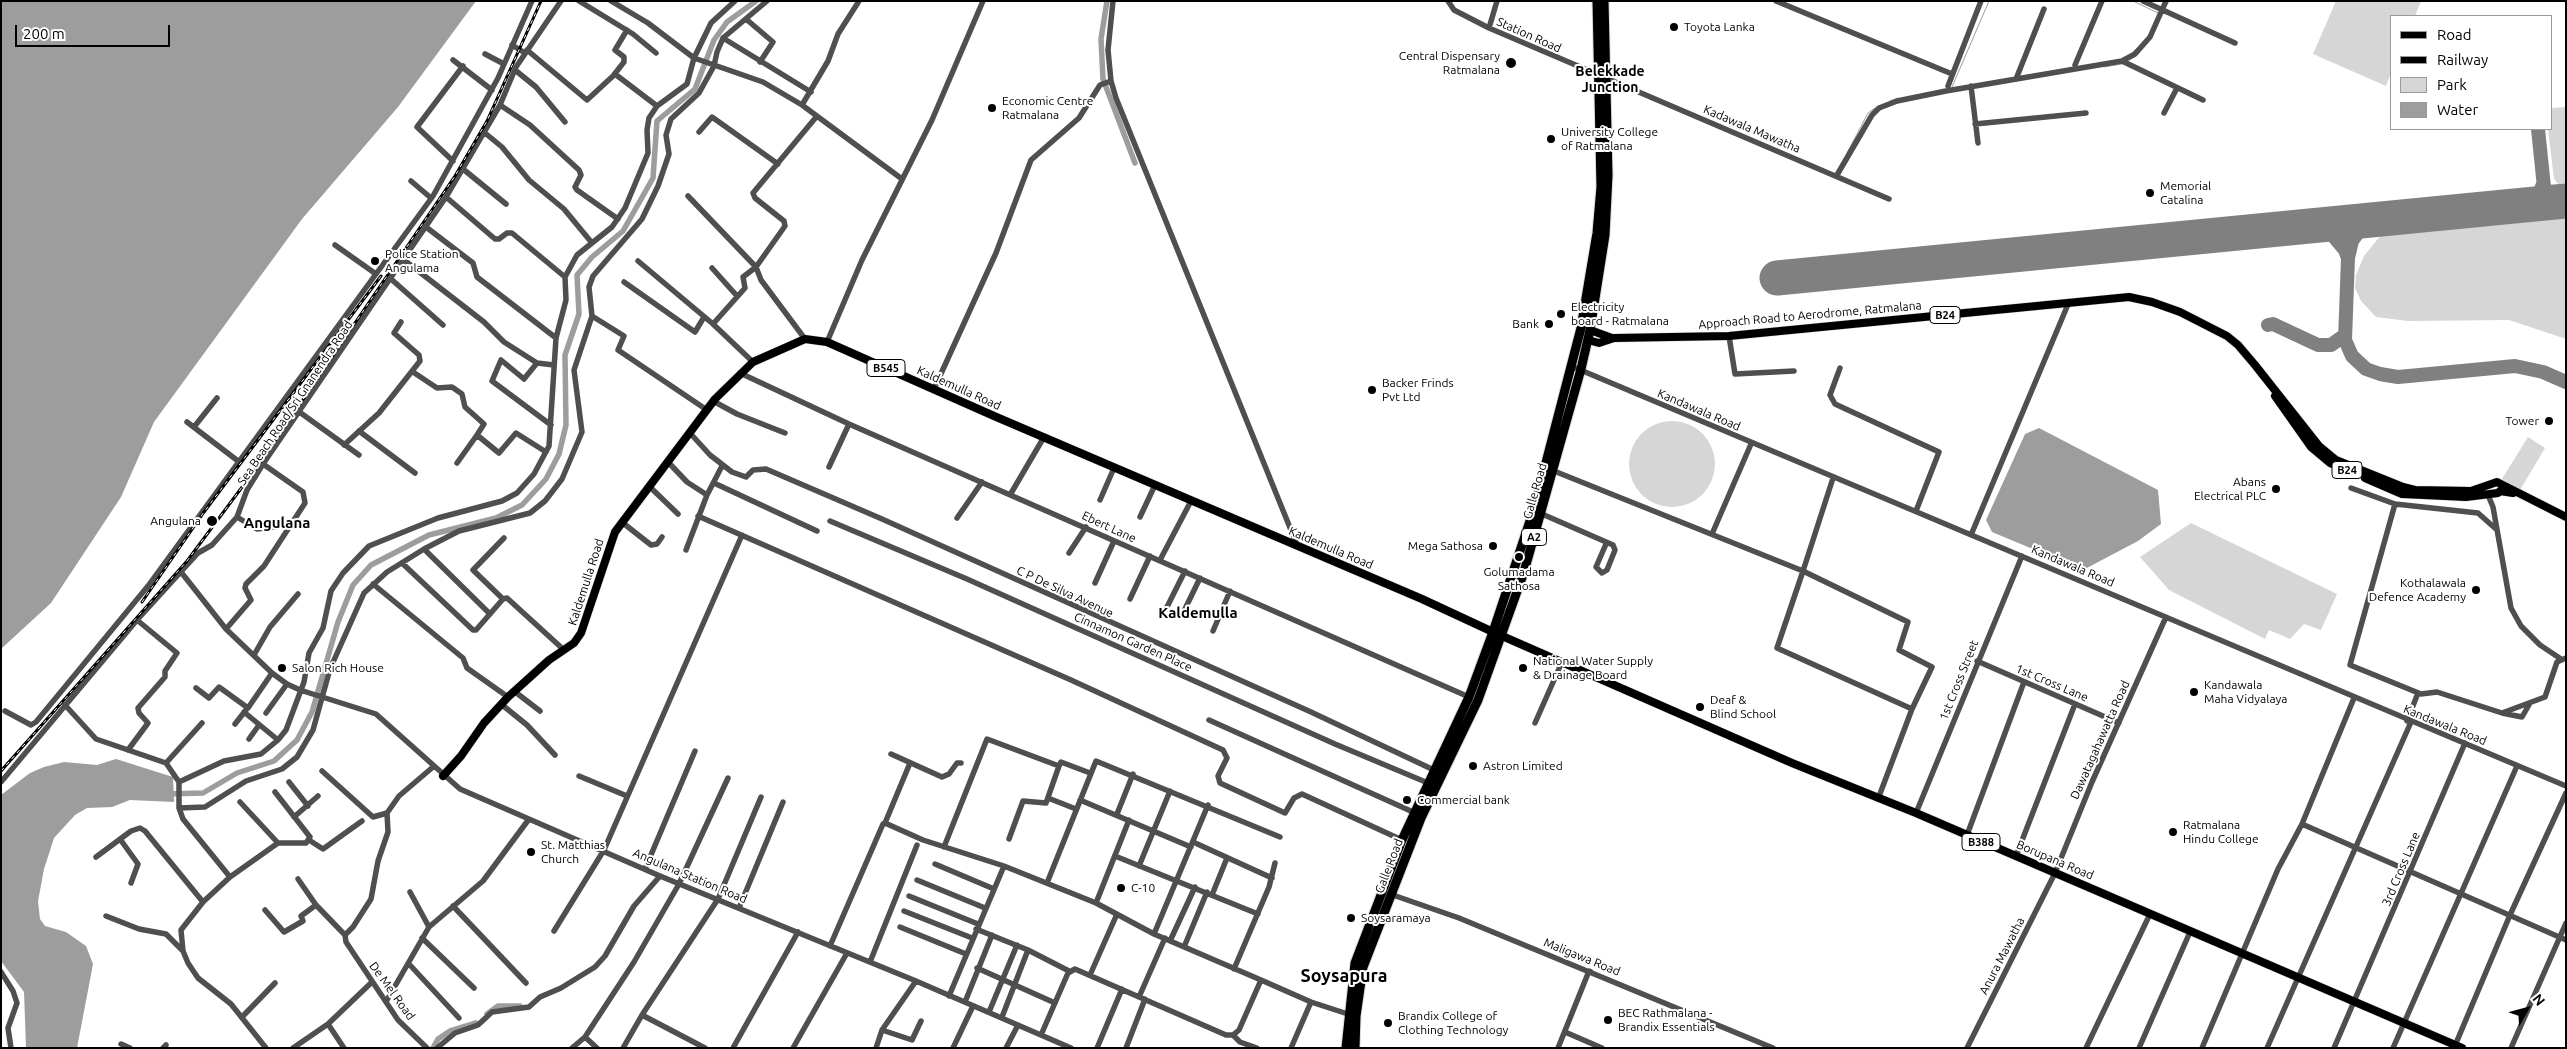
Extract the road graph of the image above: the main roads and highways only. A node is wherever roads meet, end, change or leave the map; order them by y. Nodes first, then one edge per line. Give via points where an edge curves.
1 (1597, 1) edge
2 (1604, 1) edge
3 (1604, 78) junction
4 (1586, 329) junction
5 (1614, 338) junction
6 (1583, 339) junction
7 (2499, 490) junction
8 (2485, 492) junction
9 (2566, 517) edge
10 (1497, 634) junction
11 (443, 776) road end
12 (1352, 1015) junction
13 (2457, 1047) edge
14 (1346, 1048) edge
15 (1355, 1048) edge

1 - 3 highway, Galle Road / A2
2 - 3 highway, Galle Road / A2
3 - 4 highway, Galle Road / A2 via 1600,199
4 - 5 main road, Approach Road to Aerodrome, Ratmalana / B24
4 - 6 highway, Galle Road / A2
5 - 6 main road, Approach Road to Aerodrome, Ratmalana / B24 via 1599,343
5 - 8 main road, Approach Road to Aerodrome, Ratmalana / B24 via 1729,336 2129,297 2152,302 2228,336 2319,446 2336,460 2414,490
6 - 10 highway, Galle Road / A2 via 1571,366
6 - 10 highway, Galle Road / A2 via 1581,369 1542,514 1524,572
7 - 8 main road, Approach Road to Aerodrome, Ratmalana / B24
7 - 8 main road, Approach Road to Aerodrome, Ratmalana / B24 via 2497,482
7 - 9 main road via 2521,495
10 - 11 main road, Kaldemulla Road / B545 via 827,342 805,339 753,362 713,401 613,537 581,633 574,643 508,697
10 - 12 highway, Galle Road / A2 via 1478,700 1417,827 1363,967
10 - 12 highway, Galle Road / A2 via 1413,812 1381,890 1355,963
10 - 13 main road, Borupana Road / B388
12 - 14 highway, Galle Road / A2
12 - 15 highway, Galle Road / A2

